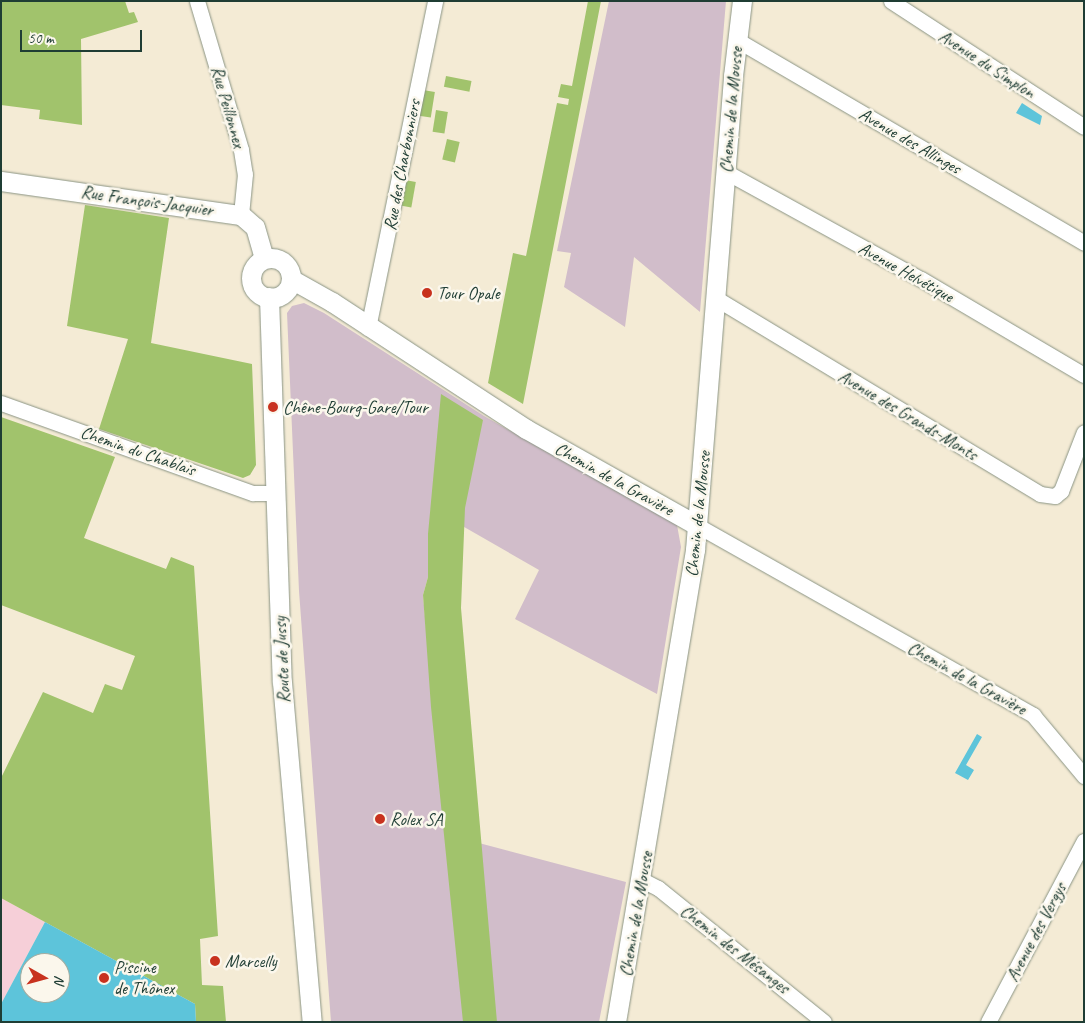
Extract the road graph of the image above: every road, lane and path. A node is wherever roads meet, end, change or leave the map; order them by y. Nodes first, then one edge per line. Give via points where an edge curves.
1 (196, 1) edge
2 (435, 1) edge
3 (742, 1) edge
4 (891, 1) edge
5 (737, 40) junction
6 (1084, 127) edge
7 (726, 172) junction
8 (1, 181) edge
9 (241, 215) junction
10 (1084, 243) edge
11 (264, 259) junction
12 (291, 279) junction
13 (269, 297) junction
14 (717, 299) junction
15 (368, 328) junction
16 (1084, 375) edge
17 (1, 403) edge
18 (1084, 432) edge
19 (1080, 461) edge
20 (275, 493) junction
21 (698, 526) junction
22 (1084, 776) edge
23 (1084, 842) edge
24 (641, 887) junction
25 (312, 1022) edge
26 (616, 1022) edge
27 (824, 1022) edge
28 (988, 1022) edge

1 - 9 street, Rue Peillonnex via 242,150
2 - 15 street, Rue des Charbonniers
3 - 5 street, Chemin de la Mousse
4 - 6 street, Avenue du Simplon
5 - 7 street, Chemin de la Mousse
5 - 10 street, Avenue des Allinges
7 - 14 street, Chemin de la Mousse
7 - 16 street, Avenue Helvétique via 921,279
8 - 9 street, Rue François-Jacquier
9 - 11 street via 255,227
11 - 12 street via 280,260 290,272
11 - 13 street via 253,269 252,284
12 - 13 street via 284,293
12 - 15 street, Chemin de la Gravière via 332,302
13 - 20 street, Route de Jussy
14 - 19 street, Avenue des Grands-Monts via 1040,494 1058,494
14 - 21 street, Chemin de la Mousse
15 - 21 street, Chemin de la Gravière via 526,428
17 - 20 street, Chemin du Chablais via 254,493
18 - 19 street
20 - 25 street, Route de Jussy via 282,682 298,898
21 - 22 street, Chemin de la Gravière via 1033,715
21 - 24 street, Chemin de la Mousse
23 - 28 street, Avenue des Vergys
24 - 26 street, Chemin de la Mousse
24 - 27 street, Chemin des Mésanges via 658,888

